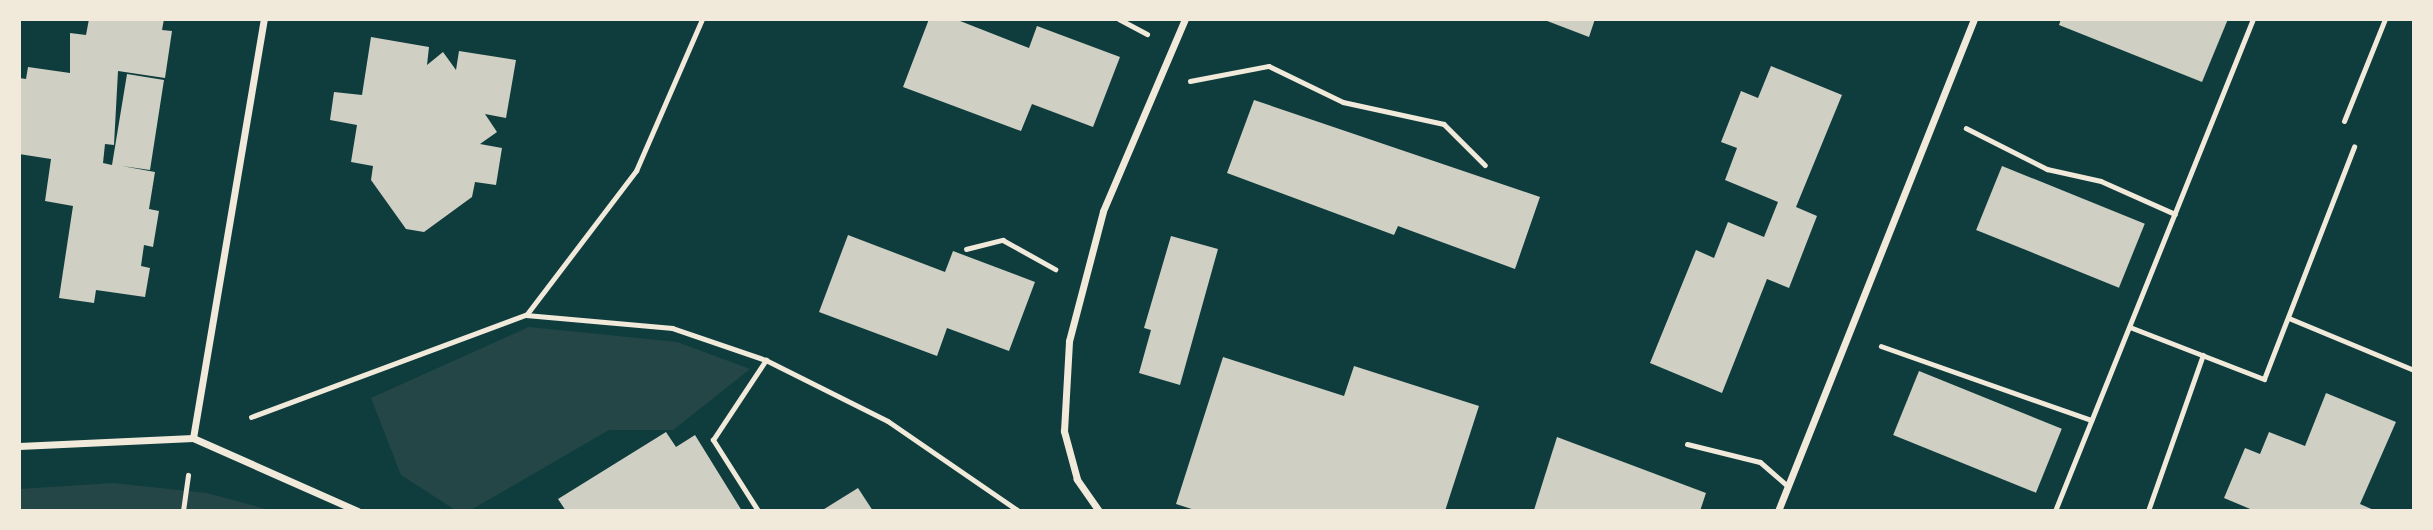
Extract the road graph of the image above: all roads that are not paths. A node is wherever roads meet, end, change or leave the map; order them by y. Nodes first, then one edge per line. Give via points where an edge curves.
1 (264, 19) edge
2 (1185, 19) edge
3 (1974, 19) edge
4 (2385, 19) edge
5 (2344, 121) road end
6 (193, 438) junction
7 (1687, 444) dead end
8 (19, 446) edge
9 (1788, 486) junction
10 (358, 511) edge
11 (1099, 511) edge
12 (1778, 511) edge

1 - 6 street
2 - 11 street via 1103,211 1062,393 1077,479
3 - 9 street
4 - 5 lane
6 - 8 street
6 - 10 street
7 - 9 lane via 1760,462
9 - 12 street

